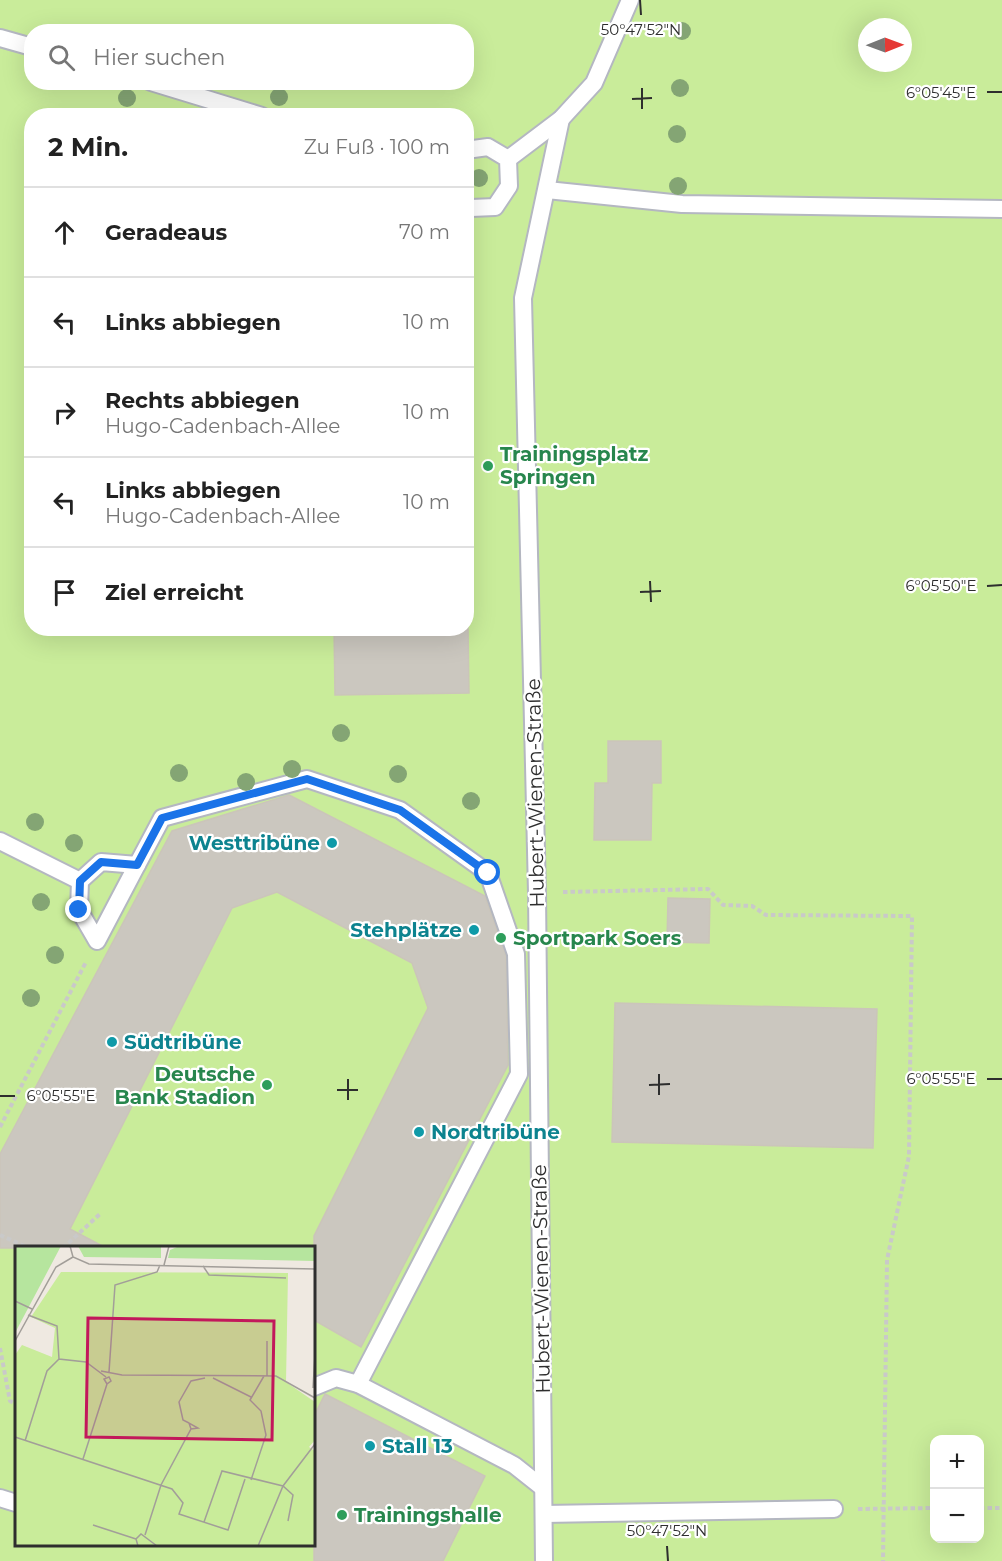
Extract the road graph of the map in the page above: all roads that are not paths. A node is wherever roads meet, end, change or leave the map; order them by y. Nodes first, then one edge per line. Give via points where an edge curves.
1 (630, 0) edge
2 (0, 38) edge
3 (24, 45) edge
4 (177, 90) edge
5 (236, 108) edge
6 (561, 119) junction
7 (474, 149) edge
8 (508, 159) junction
9 (547, 190) junction
10 (474, 208) edge
11 (1002, 209) edge
12 (0, 841) edge
13 (137, 865) junction
14 (80, 881) junction
15 (358, 1384) junction
16 (315, 1387) edge
17 (543, 1488) junction
18 (0, 1498) edge
19 (15, 1503) edge
20 (834, 1509) dead end
21 (544, 1514) junction
22 (544, 1561) edge

1 - 6 lane via 594,83
2 - 3 lane
4 - 5 lane
6 - 8 lane
6 - 9 lane, Hubert-Wienen-Straße
7 - 8 lane via 488,147
8 - 10 lane via 509,186 495,207
9 - 11 lane via 681,204
9 - 17 lane, Hubert-Wienen-Straße via 524,298 537,893
12 - 14 lane
13 - 14 lane via 101,862
13 - 14 lane via 97,940 79,910
13 - 15 lane via 162,818 307,779 400,810 488,873 516,954 519,1074
15 - 16 lane via 336,1378
15 - 17 lane via 514,1464
17 - 21 lane, Hubert-Wienen-Straße
18 - 19 lane
20 - 21 lane
21 - 22 lane, Hubert-Wienen-Straße

